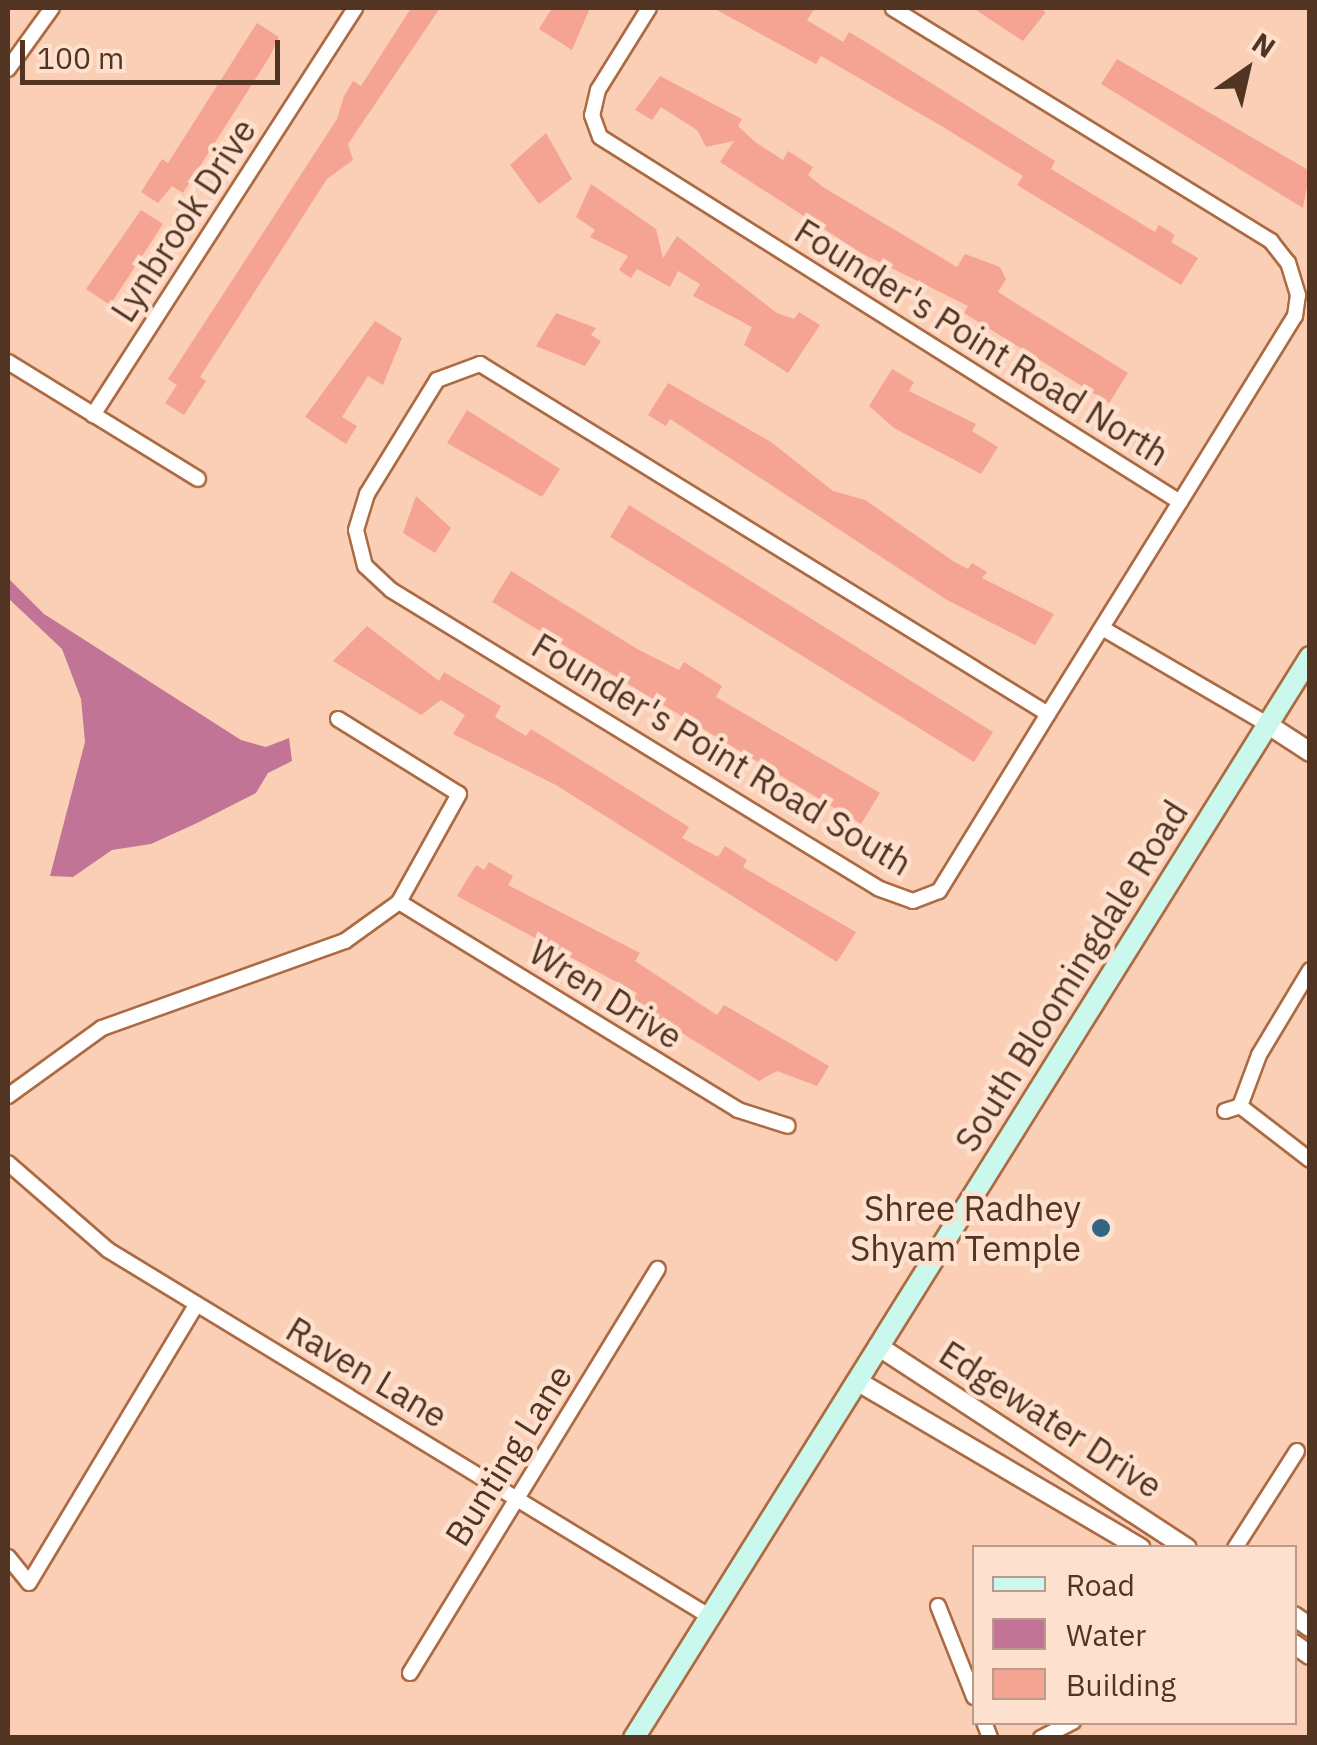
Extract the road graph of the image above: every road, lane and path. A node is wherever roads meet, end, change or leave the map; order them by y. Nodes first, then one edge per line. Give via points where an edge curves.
1 (52, 8) edge
2 (355, 8) edge
3 (648, 8) edge
4 (894, 8) edge
5 (8, 70) edge
6 (8, 362) edge
7 (93, 415) junction
8 (198, 479) dead end
9 (1180, 502) junction
10 (1102, 628) junction
11 (1310, 658) edge
12 (1048, 714) junction
13 (338, 719) dead end
14 (1267, 724) junction
15 (1310, 752) edge
16 (398, 902) junction
17 (1310, 970) edge
18 (8, 1096) edge
19 (788, 1126) dead end
20 (1310, 1160) edge
21 (8, 1162) edge
22 (658, 1270) dead end
23 (196, 1305) junction
24 (878, 1346) junction
25 (857, 1381) junction
26 (1297, 1451) dead end
27 (518, 1496) junction
28 (1135, 1545) edge
29 (1182, 1545) edge
30 (1236, 1545) edge
31 (8, 1556) edge
32 (938, 1606) dead end
33 (709, 1616) junction
34 (410, 1672) dead end
35 (972, 1692) edge
36 (1067, 1725) edge
37 (634, 1738) edge
38 (1040, 1738) edge

1 - 5 street
2 - 7 street, Lynbrook Drive
3 - 9 street, Founder's Point Road North via 598,90 592,115 600,137
4 - 9 street, Founder's Point Road North via 1271,241 1288,263 1298,295 1295,316
6 - 7 street
7 - 8 street
9 - 10 street
10 - 12 street
10 - 14 street
11 - 14 main road, South Bloomingdale Road
12 - 12 street, Founder's Point Road South via 946,882 930,896 902,900 391,590 359,553 358,516 437,380 480,364
13 - 16 street via 459,794
14 - 15 street
14 - 24 main road, South Bloomingdale Road
16 - 18 street via 345,941 102,1028
16 - 19 street, Wren Drive via 738,1110
17 - 20 street via 1233,1108
21 - 23 street, Raven Lane via 65,1219
22 - 27 street, Bunting Lane
23 - 27 street, Raven Lane
23 - 31 street via 29,1583
24 - 25 main road, South Bloomingdale Road
24 - 29 street, Edgewater Drive
25 - 28 street, Edgewater Drive
25 - 33 main road, South Bloomingdale Road
26 - 30 street
27 - 33 street, Raven Lane
27 - 34 street, Bunting Lane
32 - 35 street
33 - 37 main road, South Bloomingdale Road
36 - 38 street

